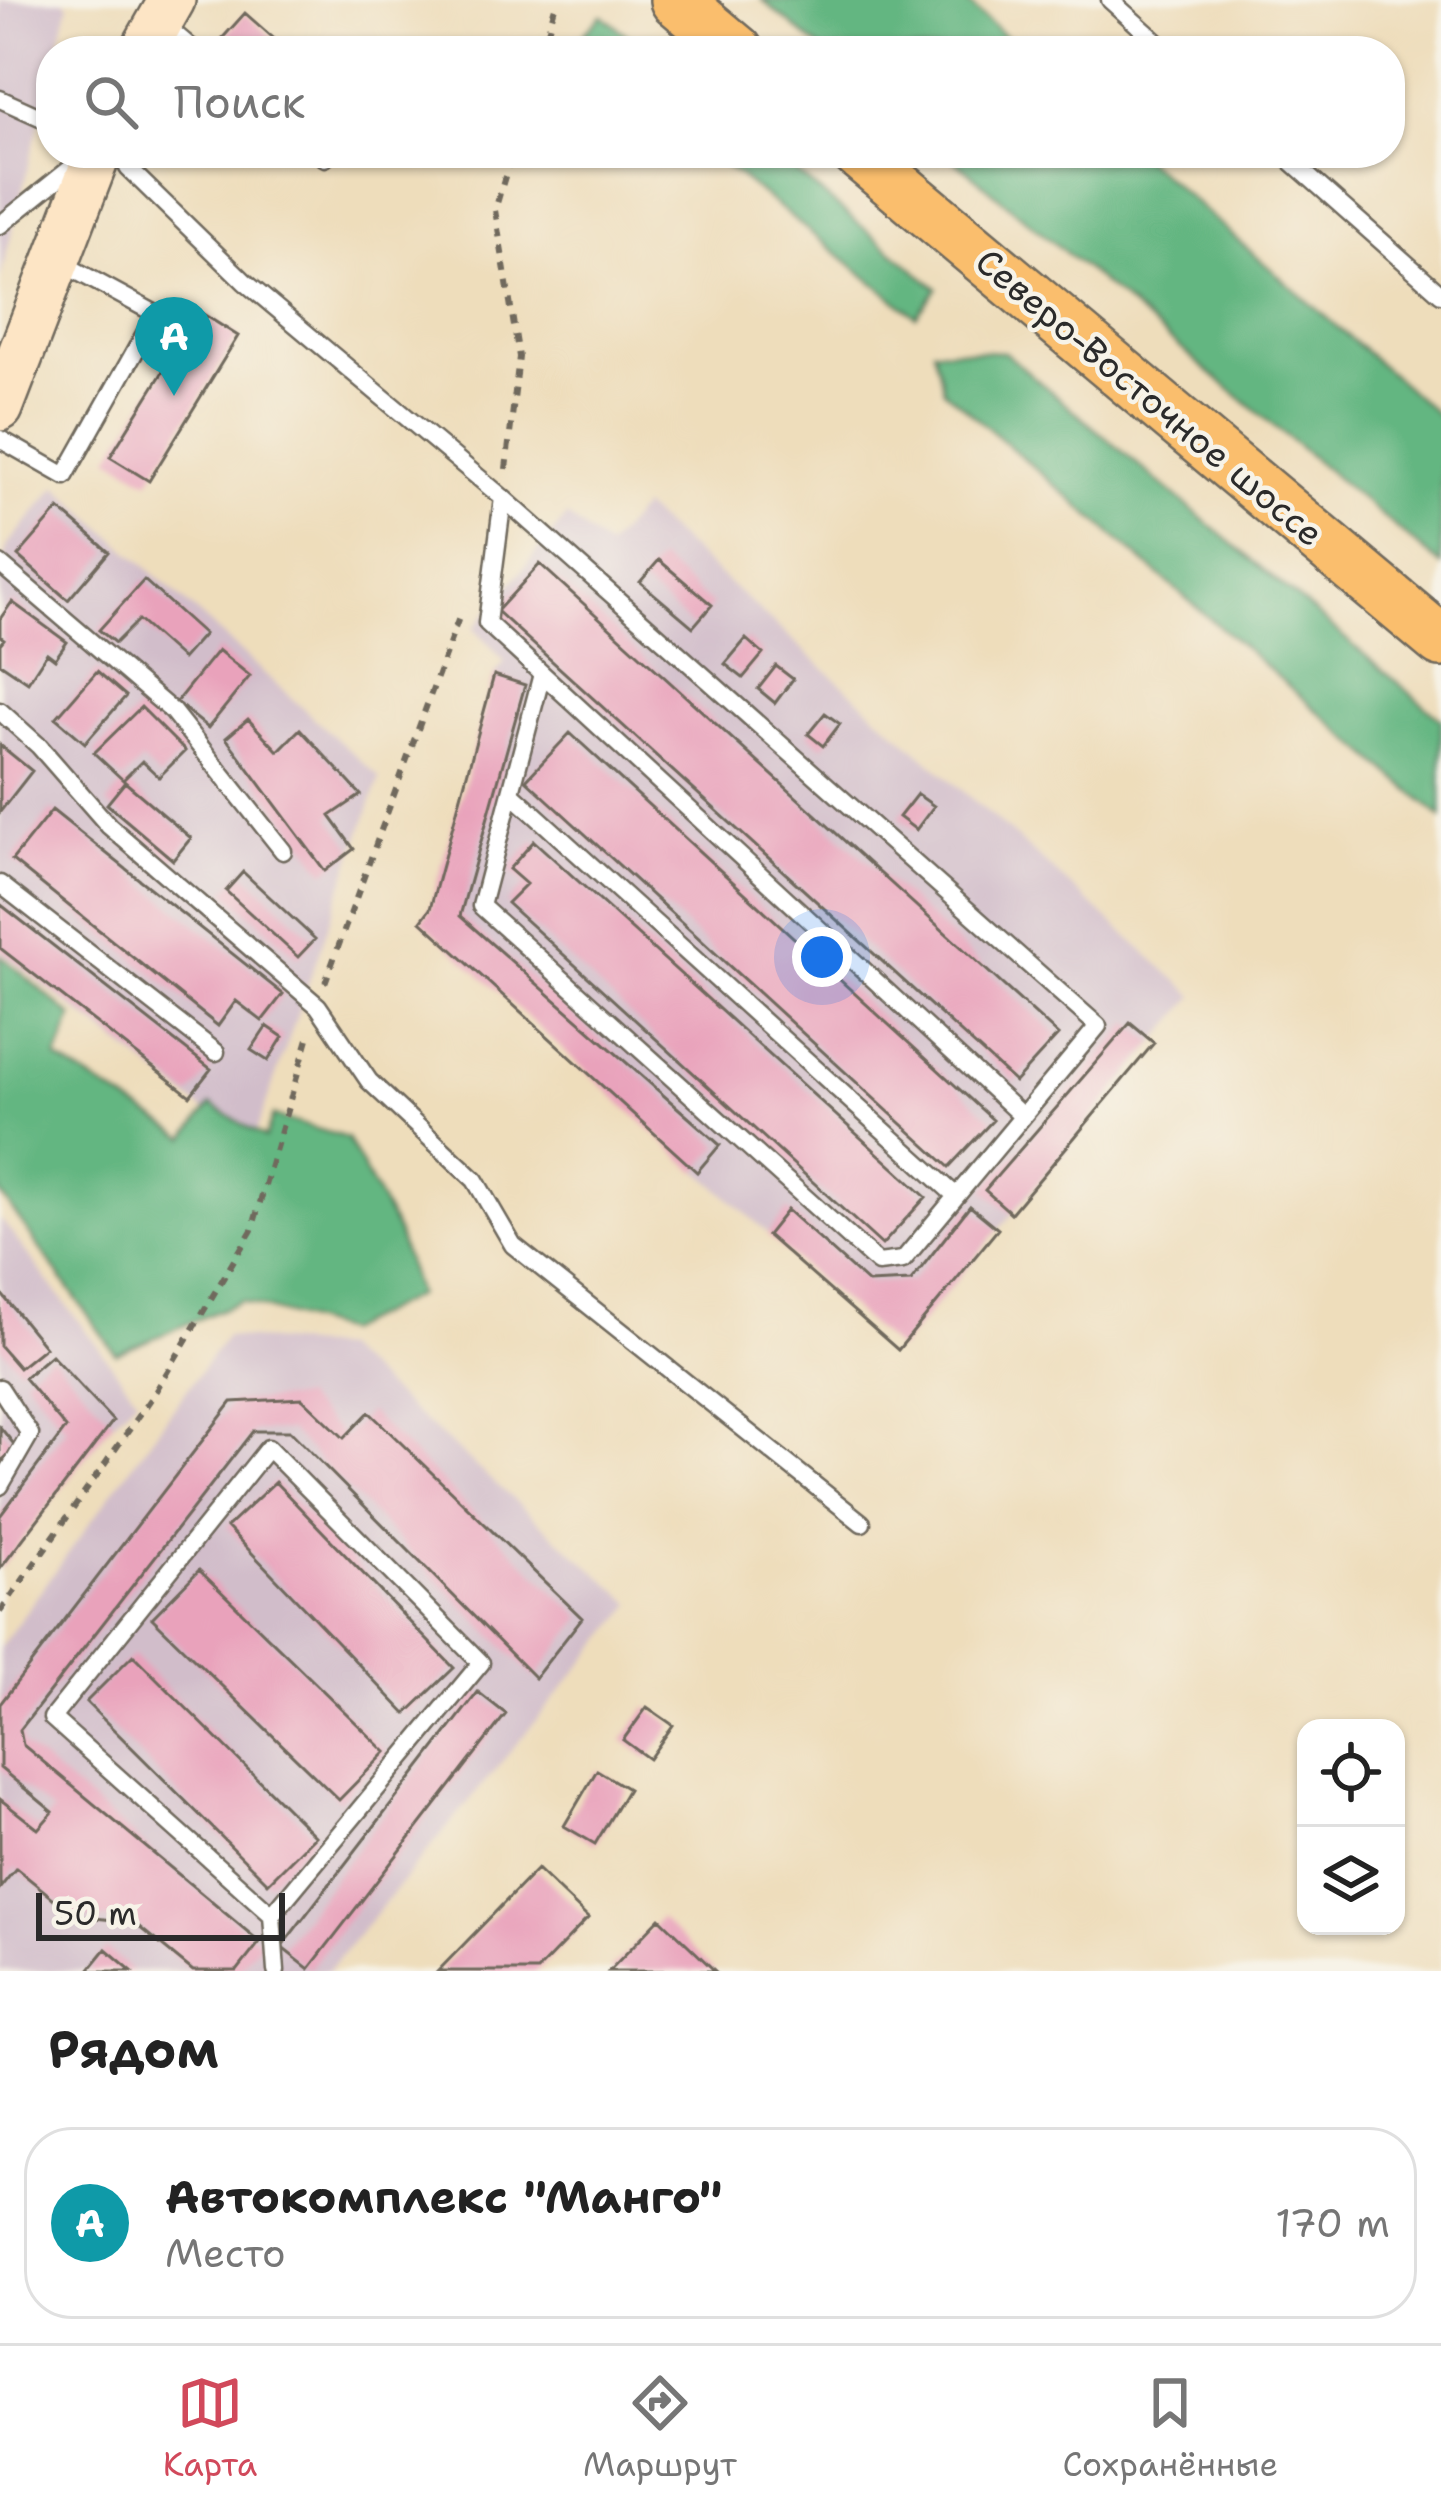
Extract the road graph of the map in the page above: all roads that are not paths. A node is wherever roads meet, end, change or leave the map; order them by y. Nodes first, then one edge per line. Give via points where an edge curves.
1 (676, 0) edge
2 (1110, 0) edge
3 (718, 36) edge
4 (1150, 36) edge
5 (0, 99) edge
6 (36, 115) edge
7 (74, 168) edge
8 (89, 168) edge
9 (128, 168) edge
10 (876, 168) edge
11 (1299, 168) edge
12 (0, 225) edge
13 (56, 260) junction
14 (1441, 294) edge
15 (0, 408) edge
16 (0, 439) edge
17 (503, 498) junction
18 (0, 564) edge
19 (1441, 640) edge
20 (542, 674) junction
21 (0, 711) edge
22 (511, 793) junction
23 (283, 851) dead end
24 (0, 884) edge
25 (216, 1052) dead end
26 (1022, 1116) junction
27 (956, 1196) junction
28 (0, 1388) edge
29 (0, 1486) edge
30 (862, 1523) dead end
31 (272, 1915) junction
32 (276, 1971) edge

1 - 3 main road
2 - 4 lane
5 - 6 lane
7 - 12 lane
8 - 13 street
9 - 17 lane via 245,282
10 - 19 main road, Северо-Восточное шоссе
11 - 14 lane
13 - 15 street
13 - 16 lane via 156,314 65,476
17 - 20 lane via 487,623
17 - 26 lane via 1098,1026
18 - 23 lane via 172,711
20 - 22 lane
20 - 26 lane
21 - 30 lane via 109,826 318,1006 369,1081 475,1180 513,1245
22 - 27 lane
22 - 27 lane via 481,906 878,1263 903,1259
24 - 25 lane
26 - 27 lane
28 - 29 lane via 30,1434
31 - 31 lane via 52,1718 268,1448 481,1663
31 - 32 lane

